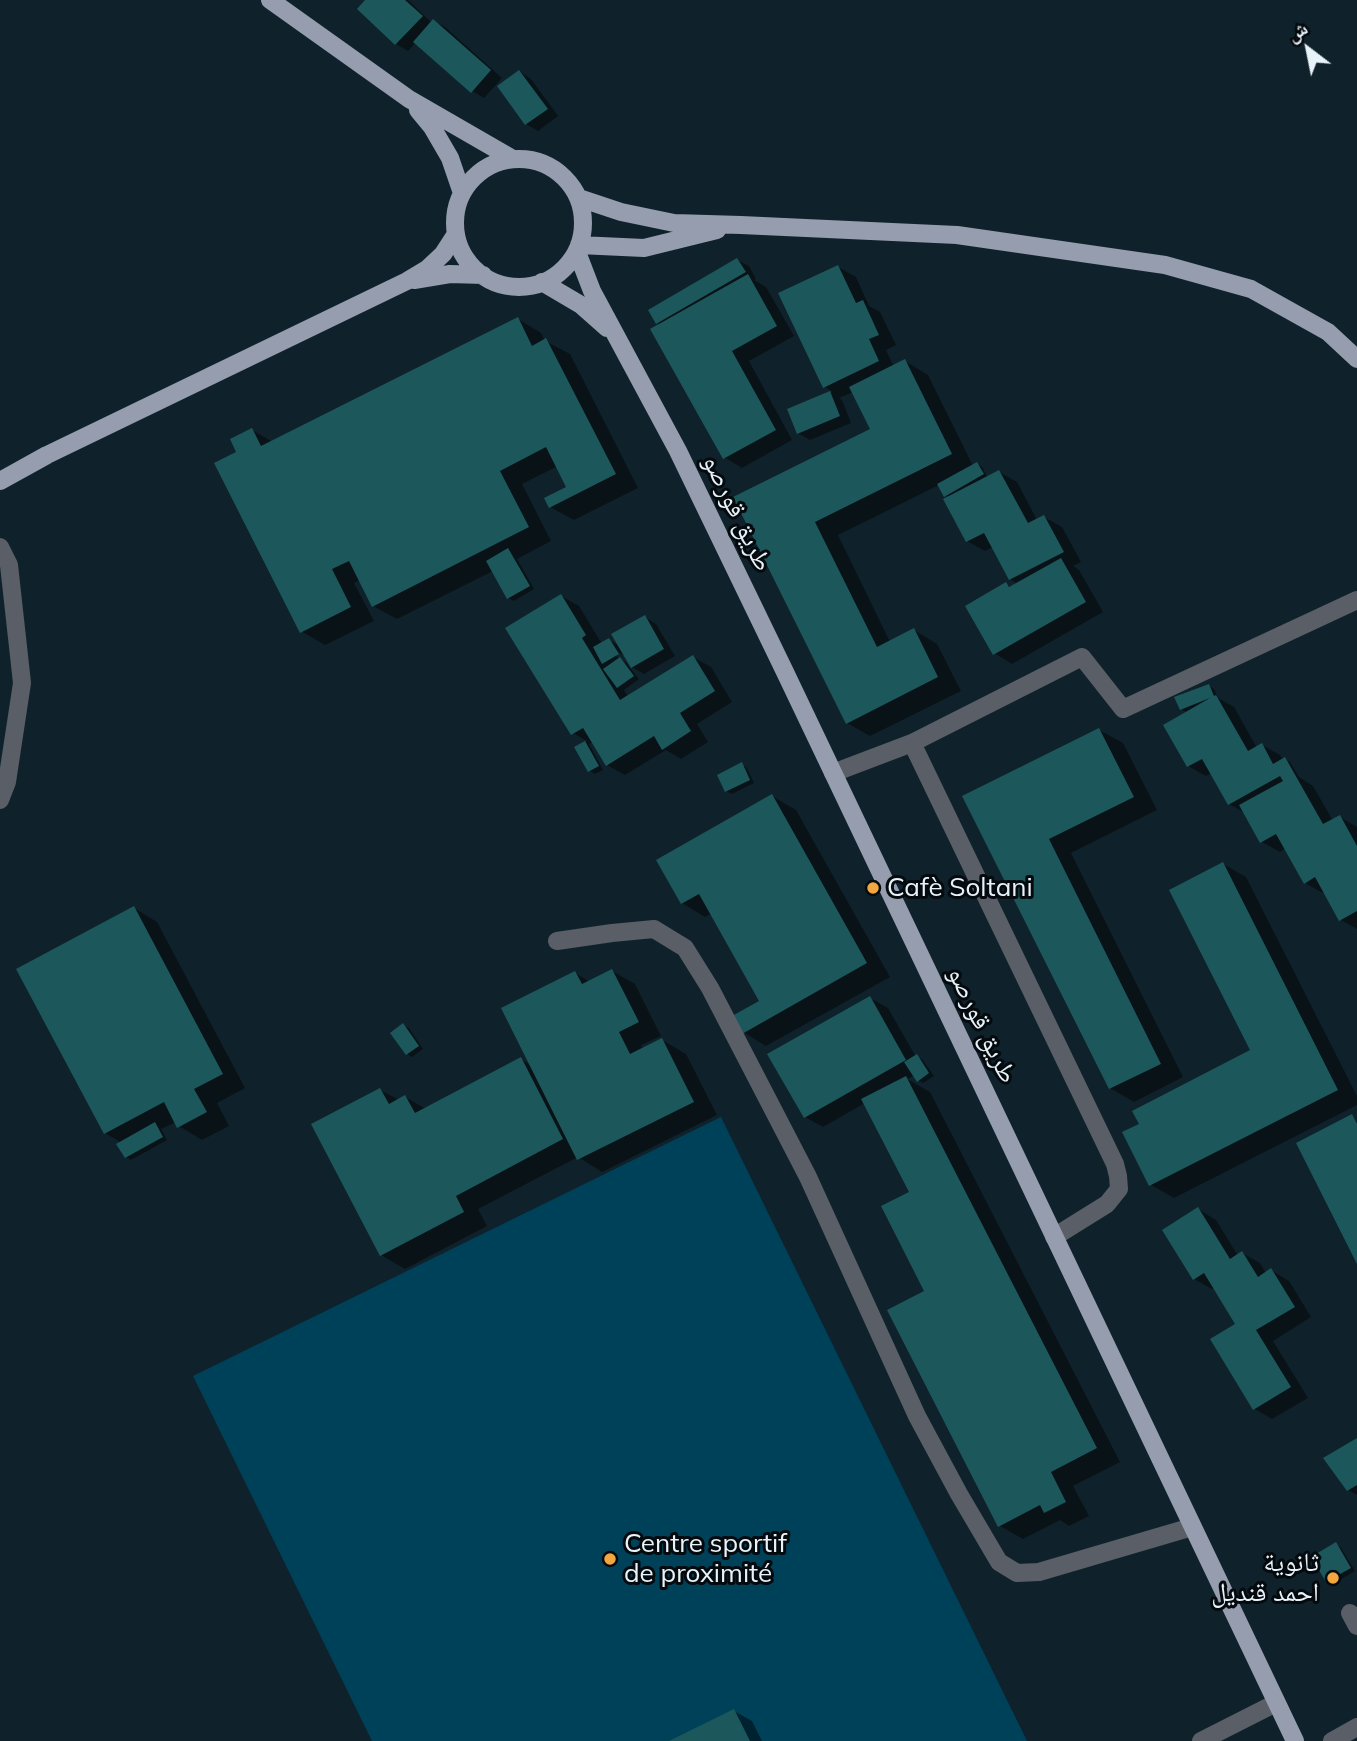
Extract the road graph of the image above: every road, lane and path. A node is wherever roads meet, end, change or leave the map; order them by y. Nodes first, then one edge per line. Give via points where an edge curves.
1 (270, 0) edge
2 (409, 99) junction
3 (513, 159) junction
4 (462, 193) junction
5 (579, 198) junction
6 (741, 225) junction
7 (456, 234) junction
8 (578, 248) junction
9 (483, 275) junction
10 (407, 281) junction
11 (542, 282) junction
12 (615, 335) junction
13 (1357, 359) edge
14 (0, 481) edge
15 (0, 547) edge
16 (1357, 600) edge
17 (912, 743) junction
18 (833, 773) junction
19 (0, 800) edge
20 (557, 941) dead end
21 (1054, 1237) junction
22 (1192, 1527) junction
23 (1276, 1703) junction
24 (1357, 1727) edge
25 (1200, 1741) edge
26 (1295, 1741) edge
27 (1332, 1741) edge

1 - 2 main road
2 - 3 main road
2 - 4 main road via 450,158
3 - 4 main road via 492,164
3 - 5 main road via 534,160 554,168
4 - 7 main road
5 - 6 main road via 674,223
5 - 8 main road via 583,234
6 - 8 main road via 644,248
6 - 13 main road via 957,235 1165,265 1251,289 1328,332
7 - 9 main road via 463,253
7 - 10 main road via 427,270
8 - 11 main road via 566,267
8 - 12 main road, طريق قورصو
9 - 10 main road via 450,274
9 - 11 main road via 511,286
10 - 14 main road
11 - 12 main road via 581,305
12 - 18 main road, طريق قورصو via 678,451
15 - 19 street via 9,565 22,683 7,782
16 - 17 street via 1123,709 1082,657
17 - 18 street
17 - 21 street via 1115,1164 1119,1189 1107,1204
18 - 21 main road, طريق قورصو
20 - 22 street via 654,929 685,948 808,1177 917,1416 999,1562 1017,1573 1039,1572
21 - 22 main road, طريق قورصو
22 - 23 main road, طريق قورصو
23 - 25 street
23 - 26 main road, طريق قورصو
24 - 27 street

